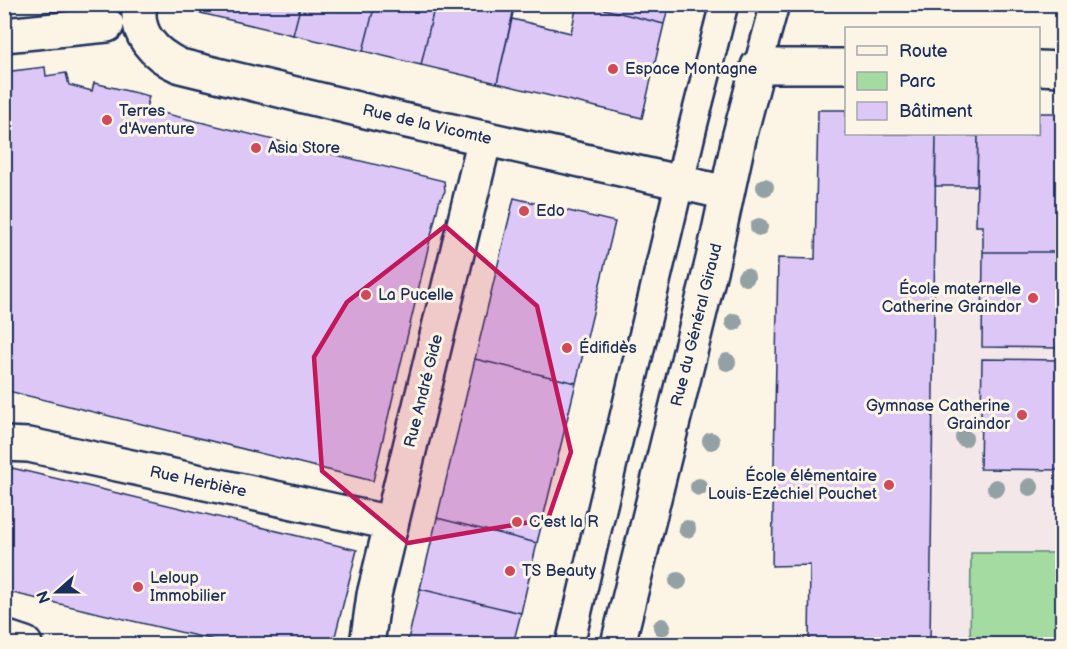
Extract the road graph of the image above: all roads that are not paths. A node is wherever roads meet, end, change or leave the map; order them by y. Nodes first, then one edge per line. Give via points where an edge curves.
1 (724, 4) edge
2 (775, 4) edge
3 (141, 17) edge
4 (106, 25) dead end
5 (4, 35) edge
6 (758, 66) junction
7 (845, 66) edge
8 (1040, 68) edge
9 (1062, 69) edge
10 (485, 138) junction
11 (680, 182) junction
12 (727, 193) junction
13 (4, 444) edge
14 (391, 523) junction
15 (4, 637) edge
16 (25, 645) edge
17 (367, 645) edge
18 (570, 645) edge
19 (618, 645) edge

1 - 11 lane
2 - 6 lane, Rue du Général Giraud
3 - 10 street, Rue de la Vicomte via 148,44 180,66
4 - 5 street
6 - 7 street
6 - 12 street, Rue du Général Giraud
8 - 9 street
10 - 11 street, Rue de la Vicomte
10 - 14 street, Rue André Gide
11 - 12 street, Rue de la Vicomte
11 - 18 lane
12 - 19 street, Rue du Général Giraud
13 - 14 street, Rue Herbière via 29,445
14 - 17 street, Rue André Gide
15 - 16 street

